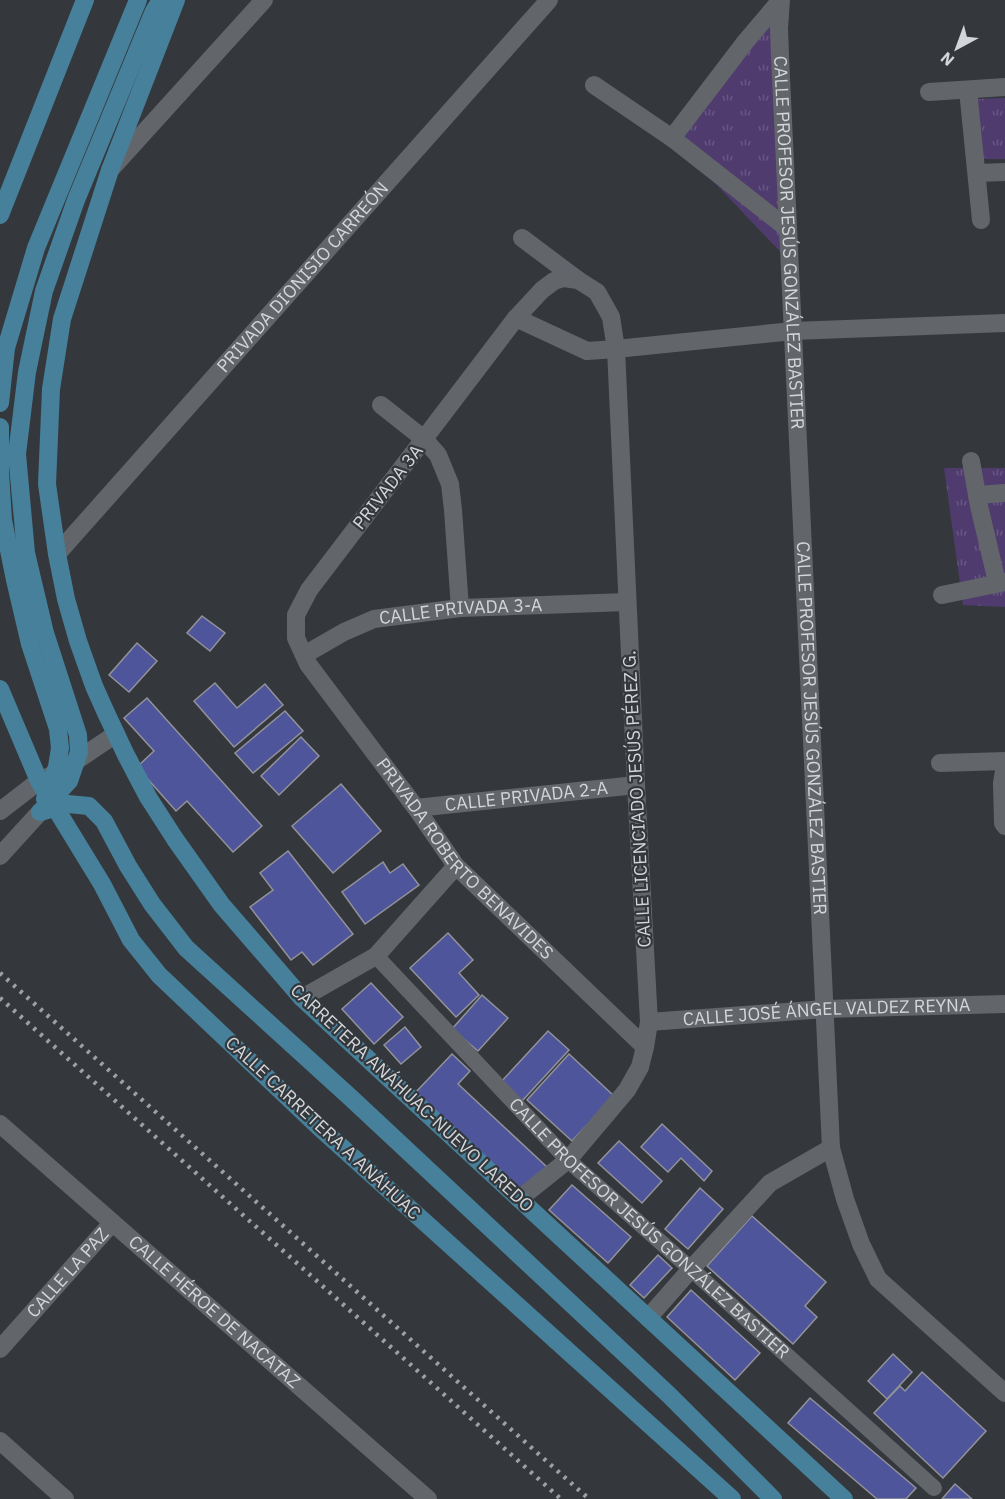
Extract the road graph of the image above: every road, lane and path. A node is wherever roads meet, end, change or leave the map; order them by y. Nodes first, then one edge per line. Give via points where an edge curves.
1 (85, 0) edge
2 (138, 0) edge
3 (161, 0) edge
4 (176, 0) edge
5 (264, 0) edge
6 (549, 0) edge
7 (781, 1) edge
8 (594, 85) dead end
9 (1005, 87) edge
10 (968, 90) junction
11 (929, 92) dead end
12 (672, 138) junction
13 (110, 170) junction
14 (1005, 172) edge
15 (977, 173) junction
16 (0, 215) edge
17 (981, 220) dead end
18 (788, 228) junction
19 (522, 238) dead end
20 (578, 280) junction
21 (516, 318) junction
22 (1005, 323) edge
23 (793, 331) junction
24 (616, 349) junction
25 (0, 403) edge
26 (381, 405) dead end
27 (0, 427) edge
28 (424, 439) junction
29 (971, 461) dead end
30 (1005, 494) edge
31 (977, 495) junction
32 (57, 554) junction
33 (1001, 582) edge
34 (942, 595) dead end
35 (627, 602) junction
36 (460, 608) junction
37 (304, 655) junction
38 (0, 689) edge
39 (116, 734) junction
40 (940, 763) dead end
41 (1005, 763) edge
42 (39, 780) junction
43 (636, 785) junction
44 (416, 808) junction
45 (0, 811) edge
46 (40, 812) junction
47 (1005, 826) edge
48 (0, 856) edge
49 (456, 866) junction
50 (376, 956) junction
51 (302, 998) junction
52 (1005, 1004) edge
53 (825, 1009) junction
54 (649, 1022) junction
55 (645, 1047) junction
56 (0, 1124) edge
57 (831, 1148) junction
58 (568, 1160) junction
59 (519, 1199) junction
60 (112, 1223) junction
61 (691, 1269) junction
62 (648, 1318) junction
63 (0, 1349) edge
64 (1005, 1393) edge
65 (0, 1441) edge
66 (934, 1488) dead end
67 (418, 1496) edge
68 (65, 1499) edge
69 (732, 1499) edge
70 (773, 1499) edge
71 (844, 1499) edge

1 - 16 main road
2 - 25 main road via 36,248 6,348
3 - 46 main road via 76,200 45,291 27,372 17,454 26,553 45,633 78,735 79,752 69,781
4 - 13 main road, CARRETERA ANÁHUAC-NUEVO LAREDO
5 - 13 street
6 - 32 street, PRIVADA DIONISIO CARREÓN
7 - 12 street
7 - 18 street, CALLE PROFESOR JESÚS GONZÁLEZ BASTIER
8 - 12 street
9 - 10 street
10 - 11 street
10 - 15 street
12 - 18 street
13 - 32 main road, CARRETERA ANÁHUAC-NUEVO LAREDO via 62,319 51,389 47,484
14 - 15 street
15 - 17 street
18 - 23 street, CALLE PROFESOR JESÚS GONZÁLEZ BASTIER
19 - 20 street, CALLE LICENCIADO JESÚS PÉREZ G.
20 - 21 street via 554,280
20 - 24 street, CALLE LICENCIADO JESÚS PÉREZ G. via 597,292 611,317
21 - 24 street via 587,351
21 - 28 street
22 - 23 street
23 - 24 street
23 - 53 street, CALLE PROFESOR JESÚS GONZÁLEZ BASTIER
24 - 35 street, CALLE LICENCIADO JESÚS PÉREZ G.
26 - 28 street
27 - 46 main road via 3,520 30,644 58,729 60,748
28 - 36 street, PRIVADA 3A via 438,455 450,484
28 - 37 street, PRIVADA 3A via 309,590 296,615 296,638
29 - 31 street
30 - 31 street
31 - 33 street
32 - 39 main road, CARRETERA ANÁHUAC-NUEVO LAREDO via 78,641
33 - 34 street
35 - 36 street, CALLE PRIVADA 3-A
35 - 43 street, CALLE LICENCIADO JESÚS PÉREZ G.
36 - 37 street, CALLE PRIVADA 3-A via 374,619
37 - 44 street, PRIVADA ROBERTO BENAVIDES
38 - 42 main road, CALLE CARRETERA A ANÁHUAC
39 - 42 street via 61,771
39 - 51 main road, CARRETERA ANÁHUAC-NUEVO LAREDO via 175,839 221,904
40 - 41 street
41 - 47 street
42 - 45 street
42 - 69 main road, CALLE CARRETERA A ANÁHUAC via 131,940 159,975 318,1126
43 - 44 street, CALLE PRIVADA 2-A
43 - 54 street, CALLE LICENCIADO JESÚS PÉREZ G.
44 - 49 street, PRIVADA ROBERTO BENAVIDES
46 - 48 street
46 - 70 main road via 68,804 89,806 105,821 146,895 186,948 669,1395
49 - 50 street
49 - 55 street, PRIVADA ROBERTO BENAVIDES
50 - 51 street
50 - 58 lane, CALLE PROFESOR JESÚS GONZÁLEZ BASTIER
51 - 59 main road, CARRETERA ANÁHUAC-NUEVO LAREDO
52 - 53 street, CALLE JOSÉ ÁNGEL VALDEZ REYNA
53 - 54 street, CALLE JOSÉ ÁNGEL VALDEZ REYNA
53 - 57 street, CALLE PROFESOR JESÚS GONZÁLEZ BASTIER
54 - 55 street, CALLE LICENCIADO JESÚS PÉREZ G.
55 - 58 street, CALLE LICENCIADO JESÚS PÉREZ G. via 640,1067 627,1090
56 - 60 street, CALLE HÉROE DE NACATAZ
57 - 61 street via 770,1183
57 - 64 street, CALLE PROFESOR JESÚS GONZÁLEZ BASTIER via 861,1244 878,1279
58 - 59 street, CALLE LICENCIADO JESÚS PÉREZ G.
58 - 61 lane, CALLE PROFESOR JESÚS GONZÁLEZ BASTIER
59 - 62 main road, CARRETERA ANÁHUAC-NUEVO LAREDO
60 - 63 street, CALLE LA PAZ
60 - 67 street, CALLE HÉROE DE NACATAZ
61 - 62 street
61 - 66 lane, CALLE PROFESOR JESÚS GONZÁLEZ BASTIER
62 - 71 main road, CARRETERA ANÁHUAC-NUEVO LAREDO
65 - 68 street

